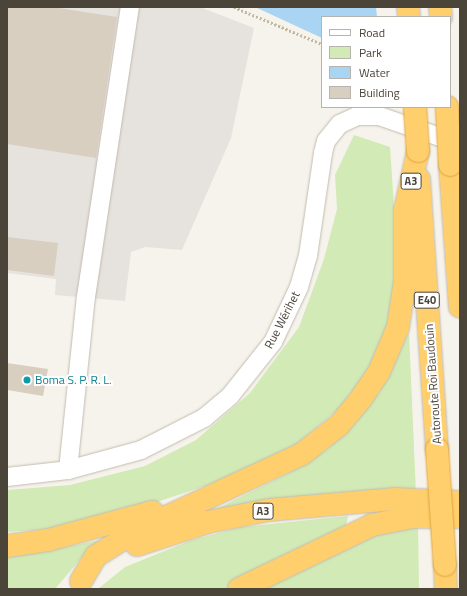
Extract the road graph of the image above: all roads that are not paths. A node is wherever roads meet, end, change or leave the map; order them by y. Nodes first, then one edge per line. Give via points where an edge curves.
1 (130, 7) edge
2 (415, 108) edge
3 (447, 108) edge
4 (460, 144) edge
5 (418, 151) junction
6 (450, 165) junction
7 (460, 205) edge
8 (460, 307) edge
9 (68, 470) junction
10 (7, 477) edge
11 (202, 499) junction
12 (460, 502) edge
13 (460, 517) edge
14 (7, 546) edge
15 (78, 585) edge
16 (239, 589) edge
17 (446, 589) edge

1 - 9 street via 86,297
2 - 5 highway, Autoroute Roi Baudouin, bridge
3 - 6 highway, bridge
4 - 9 street, Rue Wérihet via 379,116 357,116 340,124 326,141 308,256 299,287 273,342 253,371 204,418 174,436 106,462
5 - 11 highway, A3 via 405,210 403,302 398,327 379,372 360,400 321,440 284,465
5 - 17 highway, Autoroute Roi Baudouin / E40, bridge
6 - 7 highway
6 - 8 highway, E40
9 - 10 street, Rue Wérihet
11 - 14 highway, A3 via 82,532
11 - 15 highway, A3 via 136,531 96,556
12 - 15 highway, A3 via 363,501 226,518 146,541 102,564
13 - 16 highway via 412,517 372,525

